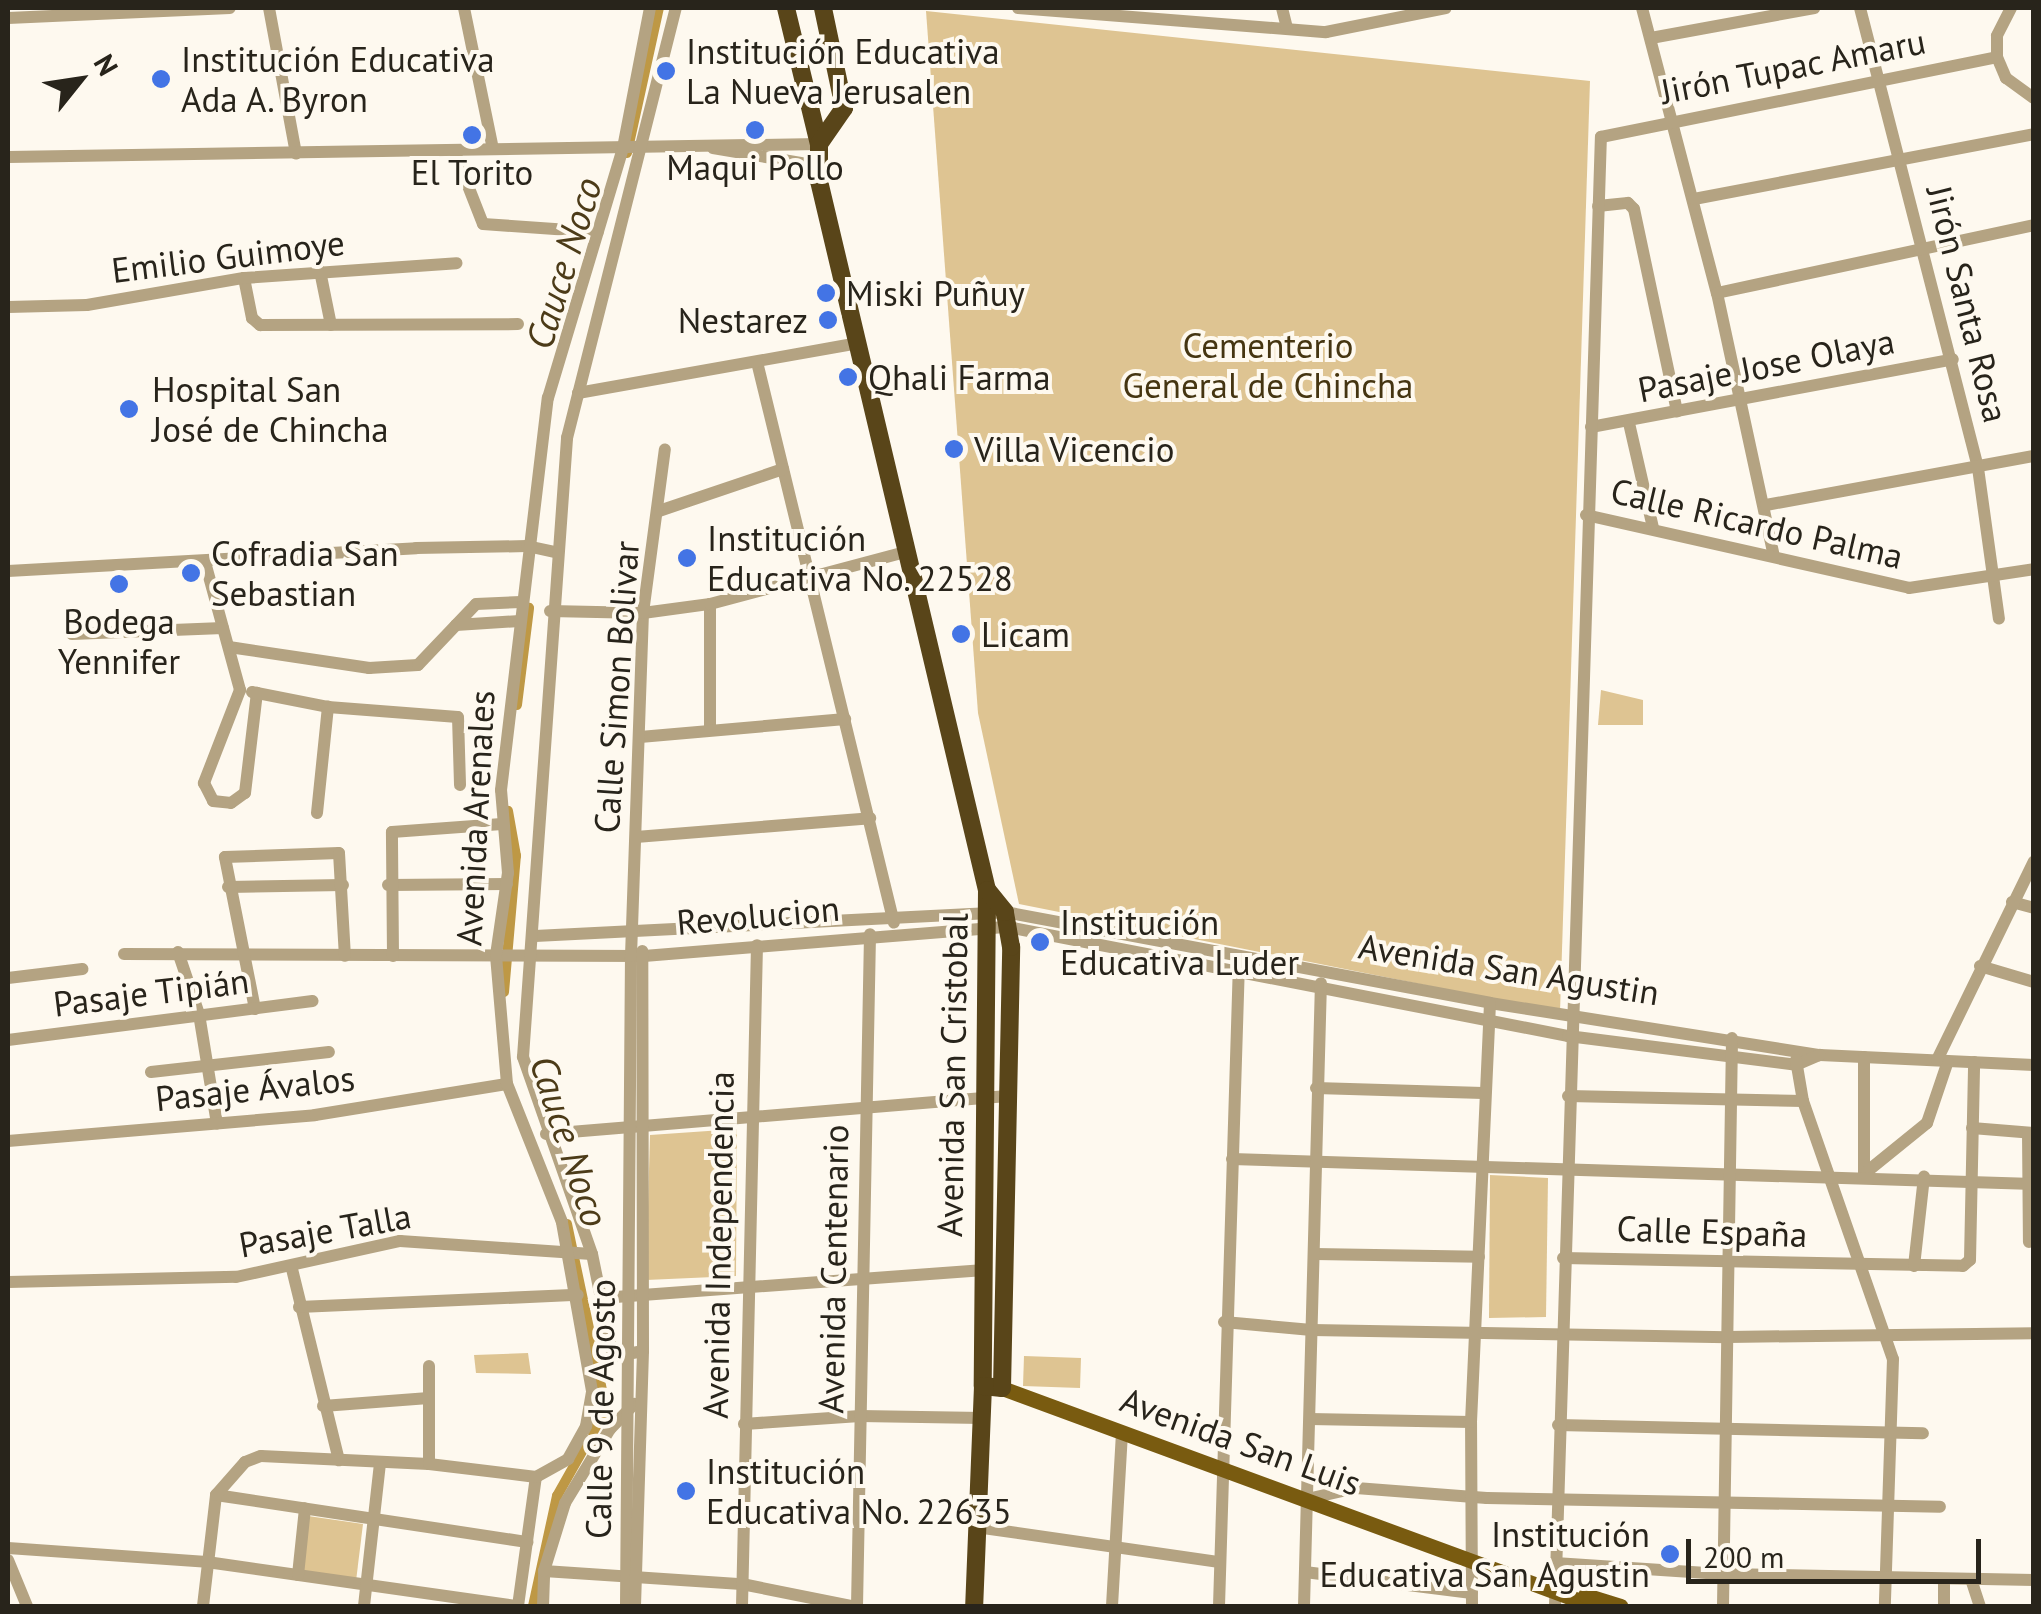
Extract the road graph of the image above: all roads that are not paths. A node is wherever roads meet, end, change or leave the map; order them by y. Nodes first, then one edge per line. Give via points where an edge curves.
1 (230, 8) edge
2 (269, 8) edge
3 (464, 8) edge
4 (650, 8) edge
5 (676, 8) edge
6 (786, 8) edge
7 (823, 8) edge
8 (1018, 8) edge
9 (1282, 8) edge
10 (1446, 8) edge
11 (1642, 8) edge
12 (1814, 8) edge
13 (1860, 8) edge
14 (2011, 8) edge
15 (1081, 12) edge
16 (1099, 12) edge
17 (8, 18) edge
18 (1287, 28) junction
19 (1651, 38) junction
20 (1997, 58) junction
21 (1880, 82) junction
22 (2034, 98) edge
23 (1673, 119) junction
24 (2034, 134) edge
25 (819, 144) junction
26 (623, 148) junction
27 (713, 148) junction
28 (494, 149) junction
29 (641, 149) junction
30 (454, 150) junction
31 (296, 154) junction
32 (8, 156) edge
33 (1902, 162) junction
34 (818, 166) junction
35 (1694, 200) junction
36 (1598, 206) junction
37 (2034, 224) edge
38 (598, 232) junction
39 (1924, 248) junction
40 (456, 263) dead end
41 (320, 271) junction
42 (244, 278) junction
43 (1718, 292) junction
44 (8, 308) edge
45 (518, 324) dead end
46 (332, 325) junction
47 (859, 343) junction
48 (1953, 359) junction
49 (757, 362) junction
50 (578, 392) junction
51 (1741, 402) junction
52 (1677, 411) junction
53 (1629, 423) junction
54 (1591, 428) junction
55 (665, 449) dead end
56 (2034, 456) edge
57 (1978, 468) junction
58 (783, 470) junction
59 (1766, 505) junction
60 (659, 511) junction
61 (1586, 515) junction
62 (1653, 528) junction
63 (527, 546) junction
64 (909, 551) junction
65 (555, 552) junction
66 (1773, 554) junction
67 (205, 562) junction
68 (2034, 569) edge
69 (8, 571) edge
70 (1994, 577) junction
71 (806, 580) junction
72 (522, 602) junction
73 (710, 604) junction
74 (550, 611) junction
75 (643, 613) junction
76 (1999, 619) dead end
77 (520, 621) junction
78 (456, 625) junction
79 (222, 628) junction
80 (72, 634) dead end
81 (229, 646) junction
82 (240, 690) junction
83 (257, 693) junction
84 (328, 708) junction
85 (845, 720) junction
86 (710, 728) junction
87 (640, 737) junction
88 (460, 785) dead end
89 (317, 814) dead end
90 (870, 818) junction
91 (502, 824) junction
92 (636, 837) junction
93 (2034, 861) edge
94 (506, 884) junction
95 (343, 885) junction
96 (388, 885) junction
97 (228, 887) junction
98 (2012, 902) junction
99 (2034, 908) edge
100 (893, 916) junction
101 (1005, 920) junction
102 (634, 930) junction
103 (896, 933) junction
104 (870, 934) junction
105 (535, 936) junction
106 (757, 945) junction
107 (178, 952) junction
108 (124, 954) dead end
109 (240, 954) junction
110 (1239, 955) junction
111 (345, 956) junction
112 (393, 956) junction
113 (497, 956) junction
114 (638, 956) junction
115 (532, 957) junction
116 (1980, 966) junction
117 (82, 969) dead end
118 (1238, 970) junction
119 (1322, 971) junction
120 (8, 978) edge
121 (2034, 982) edge
122 (1321, 988) junction
123 (307, 1002) dead end
124 (1490, 1004) junction
125 (255, 1009) junction
126 (199, 1014) junction
127 (1569, 1015) junction
128 (1486, 1022) junction
129 (1568, 1036) junction
130 (1732, 1038) junction
131 (8, 1040) edge
132 (1794, 1046) junction
133 (329, 1052) dead end
134 (1820, 1055) junction
135 (1864, 1057) junction
136 (1733, 1060) junction
137 (1943, 1060) junction
138 (1974, 1062) junction
139 (1796, 1065) junction
140 (2034, 1065) edge
141 (209, 1070) junction
142 (151, 1072) dead end
143 (507, 1084) junction
144 (1316, 1088) junction
145 (1482, 1093) junction
146 (1010, 1096) junction
147 (1568, 1096) junction
148 (986, 1098) junction
149 (1734, 1100) junction
150 (1804, 1101) junction
151 (867, 1108) junction
152 (749, 1117) junction
153 (217, 1124) junction
154 (638, 1126) junction
155 (1972, 1128) junction
156 (2031, 1133) edge
157 (546, 1134) junction
158 (8, 1141) edge
159 (1232, 1158) junction
160 (1315, 1160) junction
161 (1480, 1165) junction
162 (1564, 1169) junction
163 (1734, 1171) junction
164 (1829, 1172) junction
165 (1864, 1174) junction
166 (1924, 1176) junction
167 (1970, 1178) junction
168 (2031, 1184) edge
169 (1006, 1234) junction
170 (982, 1235) junction
171 (2028, 1242) dead end
172 (578, 1253) junction
173 (1315, 1254) junction
174 (1479, 1257) junction
175 (1562, 1258) junction
176 (1729, 1261) junction
177 (1860, 1266) junction
178 (1914, 1266) junction
179 (292, 1269) junction
180 (981, 1270) junction
181 (862, 1278) junction
182 (8, 1282) edge
183 (748, 1286) junction
184 (578, 1296) junction
185 (638, 1296) junction
186 (602, 1298) junction
187 (299, 1307) junction
188 (1224, 1322) junction
189 (1312, 1330) junction
190 (1475, 1330) junction
191 (2034, 1332) edge
192 (1562, 1334) junction
193 (1885, 1336) junction
194 (1728, 1337) junction
195 (638, 1353) junction
196 (601, 1360) junction
197 (429, 1366) dead end
198 (983, 1386) junction
199 (1002, 1388) junction
200 (429, 1398) junction
201 (637, 1401) junction
202 (323, 1406) junction
203 (860, 1416) junction
204 (982, 1418) junction
205 (1310, 1419) junction
206 (1471, 1422) junction
207 (744, 1424) junction
208 (1558, 1424) junction
209 (1725, 1428) junction
210 (1892, 1429) junction
211 (1122, 1432) junction
212 (1922, 1432) dead end
213 (339, 1460) junction
214 (380, 1464) junction
215 (429, 1464) junction
216 (1222, 1468) junction
217 (536, 1477) junction
218 (216, 1496) junction
219 (1472, 1496) junction
220 (1556, 1497) junction
221 (1306, 1499) junction
222 (1724, 1499) junction
223 (1889, 1504) junction
224 (1940, 1507) dead end
225 (306, 1508) junction
226 (372, 1516) junction
227 (976, 1527) junction
228 (527, 1542) junction
229 (8, 1548) edge
230 (1113, 1549) junction
231 (8, 1560) edge
232 (1475, 1561) junction
233 (207, 1562) junction
234 (1219, 1562) junction
235 (1555, 1563) junction
236 (544, 1572) junction
237 (1304, 1572) junction
238 (1722, 1574) junction
239 (298, 1575) junction
240 (631, 1575) junction
241 (1886, 1576) junction
242 (1944, 1579) junction
243 (1971, 1579) junction
244 (2034, 1580) edge
245 (366, 1584) junction
246 (742, 1584) junction
247 (1555, 1595) edge
248 (1472, 1600) edge
249 (26, 1606) edge
250 (202, 1606) edge
251 (364, 1606) edge
252 (518, 1606) edge
253 (543, 1606) edge
254 (626, 1606) edge
255 (635, 1606) edge
256 (742, 1606) edge
257 (854, 1606) edge
258 (974, 1606) edge
259 (1112, 1606) edge
260 (1218, 1606) edge
261 (1304, 1606) edge
262 (1594, 1606) edge
263 (1620, 1606) edge
264 (1723, 1606) edge
265 (1885, 1606) edge
266 (1944, 1606) edge
267 (1980, 1606) edge

1 - 17 street
2 - 31 street
3 - 28 street
4 - 26 street, Avenida Arenales
5 - 29 street, Avenida Arenales
6 - 25 highway
7 - 25 highway via 844,108
8 - 15 street
9 - 18 street
10 - 18 street via 1326,32
11 - 19 street
12 - 19 street
13 - 21 street, Jirón Santa Rosa
14 - 20 street via 1996,36
15 - 16 street
16 - 18 street
19 - 23 street
20 - 21 street, Jirón Tupac Amaru
20 - 22 street via 2006,78
21 - 23 street, Jirón Tupac Amaru
21 - 33 street, Jirón Santa Rosa
23 - 35 street
23 - 36 street, Jirón Tupac Amaru via 1601,137
24 - 33 street
25 - 27 street
25 - 34 highway, Avenida San Cristobal
26 - 28 street
26 - 29 street
26 - 38 street, Avenida Arenales
27 - 29 street
27 - 34 street
28 - 30 street
29 - 50 street, Avenida Arenales
30 - 31 street
30 - 38 street via 483,224
31 - 32 street
33 - 35 street
33 - 39 street, Jirón Santa Rosa
34 - 47 highway, Avenida San Cristobal
35 - 43 street
36 - 52 street via 1628,203 1634,210
36 - 54 street
37 - 39 street
38 - 63 street, Avenida Arenales via 548,398
39 - 43 street
39 - 48 street, Jirón Santa Rosa
40 - 41 street, Emilio Guimoye
41 - 42 street, Emilio Guimoye
41 - 46 street
42 - 44 street, Emilio Guimoye via 87,305
42 - 46 street via 255,322
43 - 51 street
45 - 46 street
47 - 49 street
47 - 64 highway, Avenida San Cristobal
48 - 51 street, Pasaje Jose Olaya
48 - 57 street, Jirón Santa Rosa
49 - 50 street
49 - 58 street
50 - 65 street, Avenida Arenales
51 - 52 street, Pasaje Jose Olaya
51 - 59 street
52 - 53 street, Pasaje Jose Olaya
53 - 54 street, Pasaje Jose Olaya
53 - 62 street
54 - 61 street
55 - 60 street, Calle Simon Bolivar
56 - 57 street
57 - 59 street
57 - 70 street, Jirón Santa Rosa
58 - 60 street
58 - 71 street
59 - 66 street
60 - 75 street, Calle Simon Bolivar
61 - 62 street, Calle Ricardo Palma
61 - 127 street
62 - 66 street, Calle Ricardo Palma
63 - 65 street
63 - 67 street
63 - 72 street, Avenida Arenales
64 - 71 street
64 - 101 highway, Avenida San Cristobal via 987,890
65 - 74 street, Avenida Arenales
66 - 70 street, Calle Ricardo Palma via 1908,588
67 - 69 street
67 - 79 street
68 - 70 street, Calle Ricardo Palma
70 - 76 street, Jirón Santa Rosa
71 - 73 street
71 - 85 street
72 - 77 street, Avenida Arenales
72 - 78 street via 476,604
73 - 75 street
73 - 86 street
74 - 75 street
74 - 105 street, Avenida Arenales
75 - 87 street, Calle Simon Bolivar
77 - 78 street
77 - 91 street, Avenida Arenales
78 - 81 street via 418,665 369,668
79 - 80 street
79 - 81 street
81 - 82 street
82 - 83 street
82 - 83 street via 204,784 206,797 220,803 245,793
83 - 84 street
84 - 88 street via 458,717
84 - 89 street
85 - 86 street
85 - 90 street
86 - 87 street
87 - 92 street, Calle Simon Bolivar
90 - 92 street
90 - 100 street
91 - 94 street, Avenida Arenales
91 - 96 street via 392,832
92 - 102 street, Calle Simon Bolivar
93 - 98 street
94 - 96 street
94 - 113 street, Avenida Arenales
95 - 97 street
95 - 97 street via 336,852 228,856
95 - 111 street
96 - 112 street
97 - 109 street
98 - 99 street
98 - 116 street
100 - 101 street, Revolucion
100 - 102 street, Revolucion
100 - 103 street
101 - 103 street, Revolucion
101 - 110 street, Avenida San Agustin
101 - 118 street, Avenida San Agustin
101 - 146 highway
101 - 148 highway, Avenida San Cristobal
102 - 105 street, Revolucion
102 - 114 street, Calle 9 de Agosto
103 - 104 street, Revolucion
104 - 106 street, Revolucion
104 - 151 street, Avenida Centenario
105 - 115 street, Avenida Arenales
106 - 114 street, Revolucion
106 - 152 street, Avenida Independencia
107 - 108 street, Revolucion
107 - 109 street, Revolucion
107 - 126 street
109 - 111 street, Revolucion
109 - 125 street
110 - 118 street
110 - 119 street, Avenida San Agustin
111 - 112 street, Revolucion
112 - 113 street, Revolucion
113 - 115 street, Revolucion
113 - 143 street, Avenida Arenales
114 - 115 street, Revolucion
114 - 154 street, Calle 9 de Agosto
115 - 157 street, Avenida Arenales via 522,1057
116 - 121 street
116 - 137 street
117 - 120 street
118 - 122 street, Avenida San Agustin
118 - 159 street
119 - 122 street
119 - 124 street, Avenida San Agustin
122 - 128 street, Avenida San Agustin
122 - 144 street
123 - 125 street, Pasaje Tipián
124 - 127 street, Avenida San Agustin
124 - 128 street
125 - 126 street, Pasaje Tipián
126 - 131 street, Pasaje Tipián
126 - 141 street
127 - 129 street
127 - 130 street, Avenida San Agustin
128 - 129 street, Avenida San Agustin
128 - 145 street
129 - 136 street, Avenida San Agustin
129 - 147 street
130 - 132 street, Avenida San Agustin
130 - 136 street
132 - 134 street, Avenida San Agustin
132 - 139 street
133 - 141 street
134 - 135 street, Avenida San Agustin
134 - 139 street
135 - 137 street, Avenida San Agustin
135 - 165 street
136 - 139 street, Avenida San Agustin
136 - 149 street
137 - 138 street, Avenida San Agustin
137 - 165 street via 1927,1123
138 - 140 street, Avenida San Agustin
138 - 155 street
139 - 150 street
141 - 142 street
141 - 153 street
143 - 153 street, Pasaje Ávalos
143 - 172 street, Avenida Arenales
144 - 145 street
144 - 160 street
145 - 161 street
146 - 148 street
146 - 169 highway
147 - 149 street
147 - 162 street
148 - 151 street
148 - 170 highway, Avenida San Cristobal
149 - 150 street
149 - 163 street
150 - 164 street
151 - 152 street
151 - 181 street, Avenida Centenario
152 - 154 street
152 - 183 street, Avenida Independencia
153 - 158 street, Pasaje Ávalos
154 - 157 street
154 - 185 street, Calle 9 de Agosto
155 - 156 street
155 - 167 street
156 - 168 street
157 - 172 street, Avenida Arenales
159 - 160 street
159 - 188 street
160 - 161 street
160 - 173 street
161 - 162 street
161 - 174 street
162 - 163 street
162 - 175 street
163 - 164 street
163 - 176 street
164 - 165 street
164 - 177 street
165 - 166 street
166 - 167 street
166 - 178 street
167 - 168 street
167 - 178 street, Calle España via 1970,1260 1962,1266
168 - 171 street
169 - 170 highway
169 - 199 highway
170 - 180 highway, Avenida San Cristobal
172 - 179 street, Pasaje Talla via 400,1241
172 - 184 street, Avenida Arenales
172 - 186 street
173 - 174 street
173 - 189 street
174 - 190 street
175 - 176 street, Calle España
175 - 192 street
176 - 177 street, Calle España
176 - 194 street
177 - 178 street, Calle España
177 - 193 street
179 - 182 street, Pasaje Talla via 236,1277
179 - 187 street
180 - 181 street
180 - 198 highway, Avenida San Cristobal
181 - 183 street
181 - 203 street, Avenida Centenario
183 - 185 street
183 - 207 street, Avenida Independencia
184 - 187 street
184 - 196 street, Avenida Arenales
185 - 186 street
185 - 195 street, Calle 9 de Agosto
186 - 196 street
187 - 202 street
188 - 189 street
188 - 216 street
189 - 190 street
189 - 205 street
190 - 192 street
190 - 206 street
191 - 193 street
192 - 194 street
192 - 208 street
193 - 194 street
193 - 210 street via 1893,1360
194 - 209 street
195 - 196 street
195 - 201 street, Calle 9 de Agosto
196 - 217 street, Avenida Arenales via 580,1441 560,1467
197 - 200 street
198 - 199 highway, Avenida San Luis
198 - 204 highway, Avenida San Cristobal
199 - 211 main road, Avenida San Luis
200 - 202 street
200 - 215 street
201 - 236 street via 565,1502
201 - 240 street, Calle 9 de Agosto
202 - 213 street
203 - 204 street
203 - 207 street
203 - 257 street, Avenida Centenario
204 - 227 highway, Avenida San Cristobal
205 - 206 street
205 - 221 street
206 - 219 street
207 - 246 street, Avenida Independencia
208 - 209 street
208 - 220 street
209 - 210 street
209 - 222 street
210 - 212 street
210 - 223 street
211 - 216 main road, Avenida San Luis
211 - 230 street
213 - 214 street
213 - 218 street via 262,1456 245,1462
214 - 215 street
214 - 226 street
215 - 217 street
216 - 221 main road, Avenida San Luis
216 - 234 street
217 - 228 street
218 - 225 street
218 - 233 street
219 - 220 street
219 - 221 street via 1356,1488
219 - 232 street
220 - 222 street
220 - 235 street
221 - 232 main road, Avenida San Luis
221 - 237 street
222 - 223 street
222 - 238 street
223 - 224 street
223 - 241 street
225 - 226 street
225 - 239 street
226 - 228 street
226 - 245 street
227 - 230 street
227 - 258 highway, Avenida San Cristobal
228 - 252 street
229 - 233 street
230 - 234 street
230 - 259 street
231 - 249 street
232 - 247 main road, Avenida San Luis
232 - 248 street
233 - 239 street
233 - 250 street
234 - 260 street
235 - 238 street
235 - 247 street
236 - 240 street
236 - 253 street
237 - 248 street
237 - 261 street
238 - 241 street
238 - 264 street
239 - 245 street
240 - 246 street
240 - 254 street, Calle 9 de Agosto
240 - 255 street, Calle 9 de Agosto
241 - 242 street
241 - 265 street
242 - 243 street
242 - 266 street
243 - 244 street
243 - 267 street
245 - 251 street
245 - 252 street
246 - 256 street, Avenida Independencia
246 - 257 street
247 - 262 main road, Avenida San Luis
247 - 263 main road, Avenida San Luis

